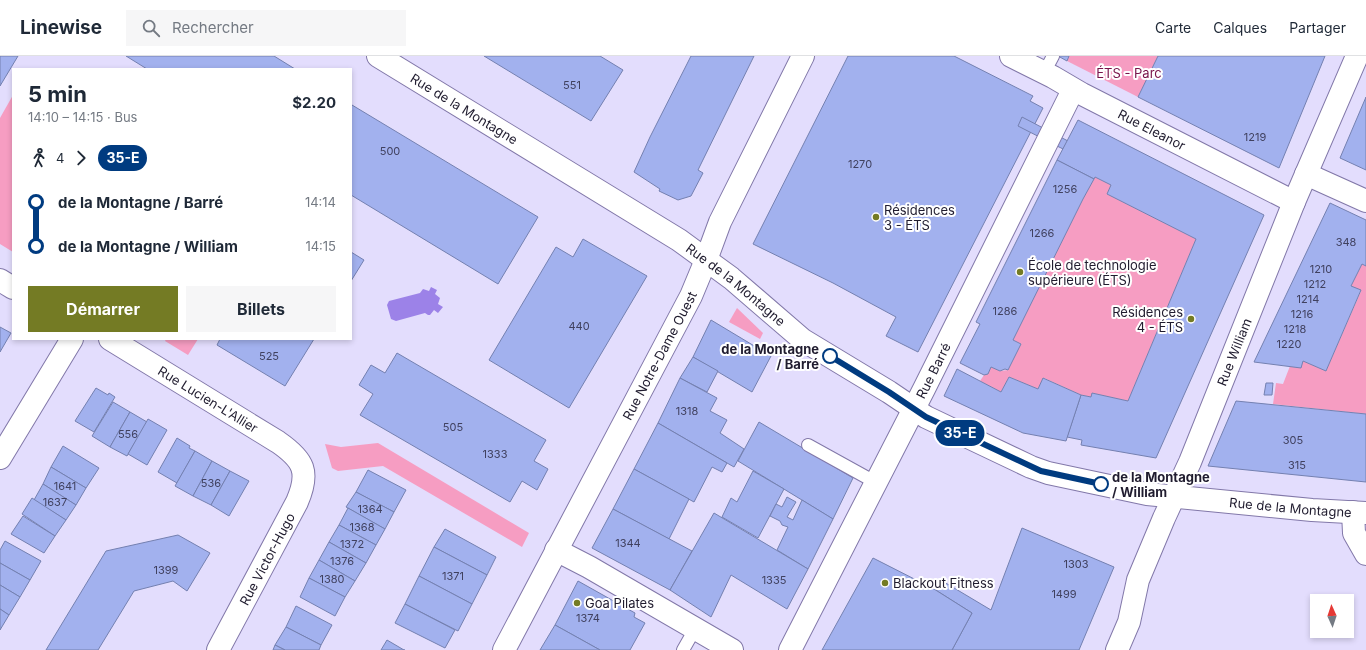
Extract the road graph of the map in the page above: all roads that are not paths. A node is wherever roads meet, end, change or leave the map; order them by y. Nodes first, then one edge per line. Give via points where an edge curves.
1 (378, 56) edge
2 (803, 56) edge
3 (1011, 56) edge
4 (1357, 56) edge
5 (1049, 65) edge
6 (1073, 90) junction
7 (1306, 174) junction
8 (1366, 201) edge
9 (1294, 202) junction
10 (706, 260) junction
11 (0, 280) edge
12 (12, 287) edge
13 (71, 340) edge
14 (112, 340) edge
15 (914, 409) junction
16 (808, 445) dead end
17 (0, 458) edge
18 (302, 464) joint
19 (875, 482) junction
20 (1174, 496) junction
21 (1359, 513) edge
22 (556, 550) junction
23 (1366, 554) edge
24 (695, 629) junction
25 (218, 650) edge
26 (504, 650) edge
27 (683, 650) edge
28 (732, 650) edge
29 (790, 650) edge
30 (1117, 650) edge

1 - 10 street, Rue de la Montagne via 679,240
2 - 10 street, Rue Notre-Dame Ouest via 720,222
3 - 5 street, Rue Eleanor
4 - 7 street, Rue William
5 - 6 street, Rue Eleanor
6 - 9 street, Rue Eleanor
6 - 15 street, Rue Barré
7 - 8 street
7 - 9 street, Rue William
9 - 20 street, Rue William
10 - 15 street, Rue de la Montagne via 731,278 803,340
10 - 22 street, Rue Notre-Dame Ouest via 691,296
11 - 12 street
13 - 17 street
14 - 18 street, Rue Lucien-L'Allier via 278,442
15 - 19 street, Rue Barré
15 - 20 street, Rue de la Montagne via 1041,471 1147,494
16 - 19 lane
18 - 25 street, Rue Victor-Hugo via 304,479 297,502
19 - 29 street, Rue Barré
20 - 21 street, Rue de la Montagne
20 - 30 street, Rue William via 1138,580 1129,622
21 - 23 street via 1352,519 1354,534
22 - 24 street
22 - 26 street, Rue Notre-Dame Ouest
24 - 27 lane
24 - 28 street

